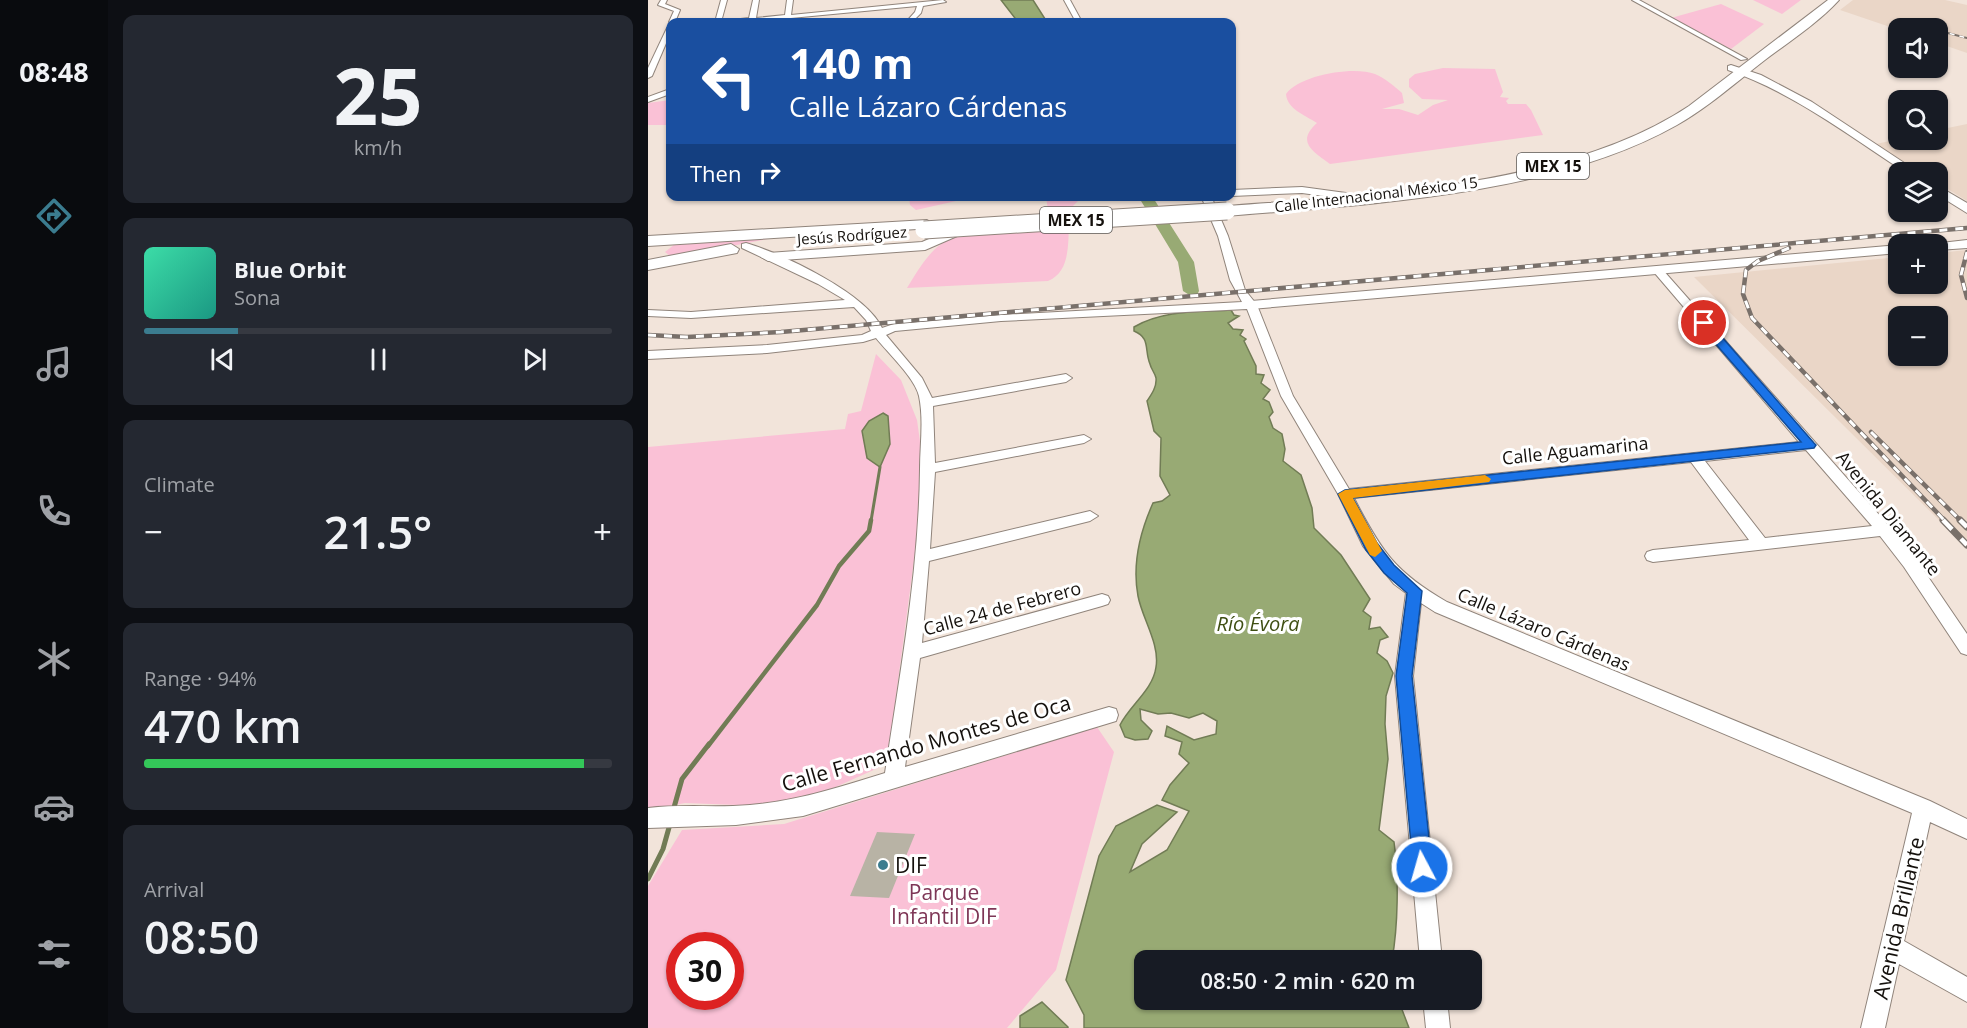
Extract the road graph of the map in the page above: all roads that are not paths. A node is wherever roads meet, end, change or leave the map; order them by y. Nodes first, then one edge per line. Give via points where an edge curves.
1 (664, 0) edge
2 (724, 0) edge
3 (756, 0) edge
4 (790, 0) edge
5 (875, 0) edge
6 (1067, 0) edge
7 (1635, 0) edge
8 (1821, 0) edge
9 (1834, 0) edge
10 (943, 2) dead end
11 (921, 4) junction
12 (876, 8) junction
13 (827, 10) junction
14 (674, 18) edge
15 (719, 18) edge
16 (753, 18) edge
17 (787, 18) edge
18 (795, 18) edge
19 (828, 18) edge
20 (913, 18) edge
21 (1077, 18) edge
22 (666, 45) edge
23 (1740, 68) junction
24 (648, 76) edge
25 (1767, 79) junction
26 (666, 93) edge
27 (648, 100) edge
28 (1897, 162) edge
29 (1948, 197) edge
30 (1208, 201) edge
31 (1228, 203) edge
32 (1967, 209) edge
33 (926, 227) junction
34 (966, 227) junction
35 (774, 237) junction
36 (683, 239) junction
37 (648, 241) edge
38 (1967, 244) edge
39 (1948, 245) edge
40 (747, 246) junction
41 (1888, 250) edge
42 (768, 257) junction
43 (682, 258) junction
44 (648, 265) edge
45 (1658, 271) junction
46 (857, 303) junction
47 (1251, 305) junction
48 (648, 314) edge
49 (878, 333) junction
50 (648, 356) edge
51 (1066, 378) dead end
52 (926, 403) junction
53 (1084, 439) dead end
54 (1810, 445) junction
55 (1694, 456) junction
56 (927, 469) junction
57 (1345, 494) junction
58 (1090, 516) dead end
59 (1884, 530) junction
60 (1761, 544) junction
61 (1653, 556) dead end
62 (922, 557) junction
63 (1414, 591) junction
64 (1102, 600) dead end
65 (1967, 648) edge
66 (912, 653) junction
67 (1109, 715) dead end
68 (894, 778) junction
69 (1923, 808) junction
70 (648, 818) edge
71 (1967, 829) edge
72 (1892, 947) junction
73 (1430, 950) edge
74 (1967, 990) edge
75 (1436, 1010) edge
76 (1438, 1028) edge
77 (1873, 1028) edge

1 - 14 street via 661,5 677,10
2 - 15 street
3 - 16 street
4 - 17 street
5 - 12 street
6 - 21 street
7 - 23 street
8 - 23 main road, Calle Internacional México 15 / MEX 15
9 - 23 main road, Calle Internacional México 15 / MEX 15
10 - 11 street
11 - 12 street
11 - 20 street
12 - 13 street
13 - 18 street
13 - 19 street
22 - 24 street
23 - 25 main road via 1747,77
23 - 25 main road via 1759,69
23 - 31 main road, Calle Internacional México 15 / MEX 15 via 1665,117 1599,145 1531,165 1346,196
23 - 31 main road, Calle Internacional México 15 / MEX 15 via 1690,111 1651,133 1543,169 1411,193
25 - 28 street
26 - 27 street
29 - 32 street
30 - 47 street, Calle Lázaro Cárdenas via 1244,300
31 - 33 main road, MEX 15
31 - 34 main road, MEX 15, bridge
33 - 34 main road, MEX 15, bridge
33 - 35 main road, Jesús Rodríguez / MEX 15
34 - 42 street via 925,246
35 - 36 main road, MEX 15
35 - 40 main road, MEX 15
36 - 37 main road, MEX 15
36 - 43 main road via 667,244 659,253 665,258
38 - 39 street
40 - 42 street
40 - 43 main road, MEX 15
41 - 45 street
42 - 46 street
43 - 44 main road, MEX 15
45 - 47 street
45 - 54 street, Avenida Diamante
46 - 48 street via 690,315
46 - 49 street via 877,325
47 - 49 street via 1001,318 894,328
47 - 57 street, Calle Lázaro Cárdenas via 1287,396
49 - 50 street via 766,349
49 - 52 street via 918,381
51 - 52 street
52 - 56 street
53 - 56 street
54 - 55 street, Calle Aguamarina
54 - 59 street, Avenida Diamante
55 - 57 street, Calle Aguamarina
55 - 60 street
56 - 62 street
57 - 63 street, Calle Lázaro Cárdenas via 1371,546
58 - 62 street
59 - 60 street
59 - 65 street, Avenida Diamante
60 - 61 street
62 - 66 street
63 - 69 street, Calle Lázaro Cárdenas via 1461,615
63 - 73 street via 1404,676
64 - 66 street, Calle 24 de Febrero
66 - 68 street
67 - 68 street, Calle Fernando Montes de Oca
68 - 70 street, Calle Fernando Montes de Oca via 780,811
69 - 71 street, Calle Lázaro Cárdenas
69 - 72 street, Avenida Brillante
72 - 74 street
72 - 77 street, Avenida Brillante
75 - 76 street

